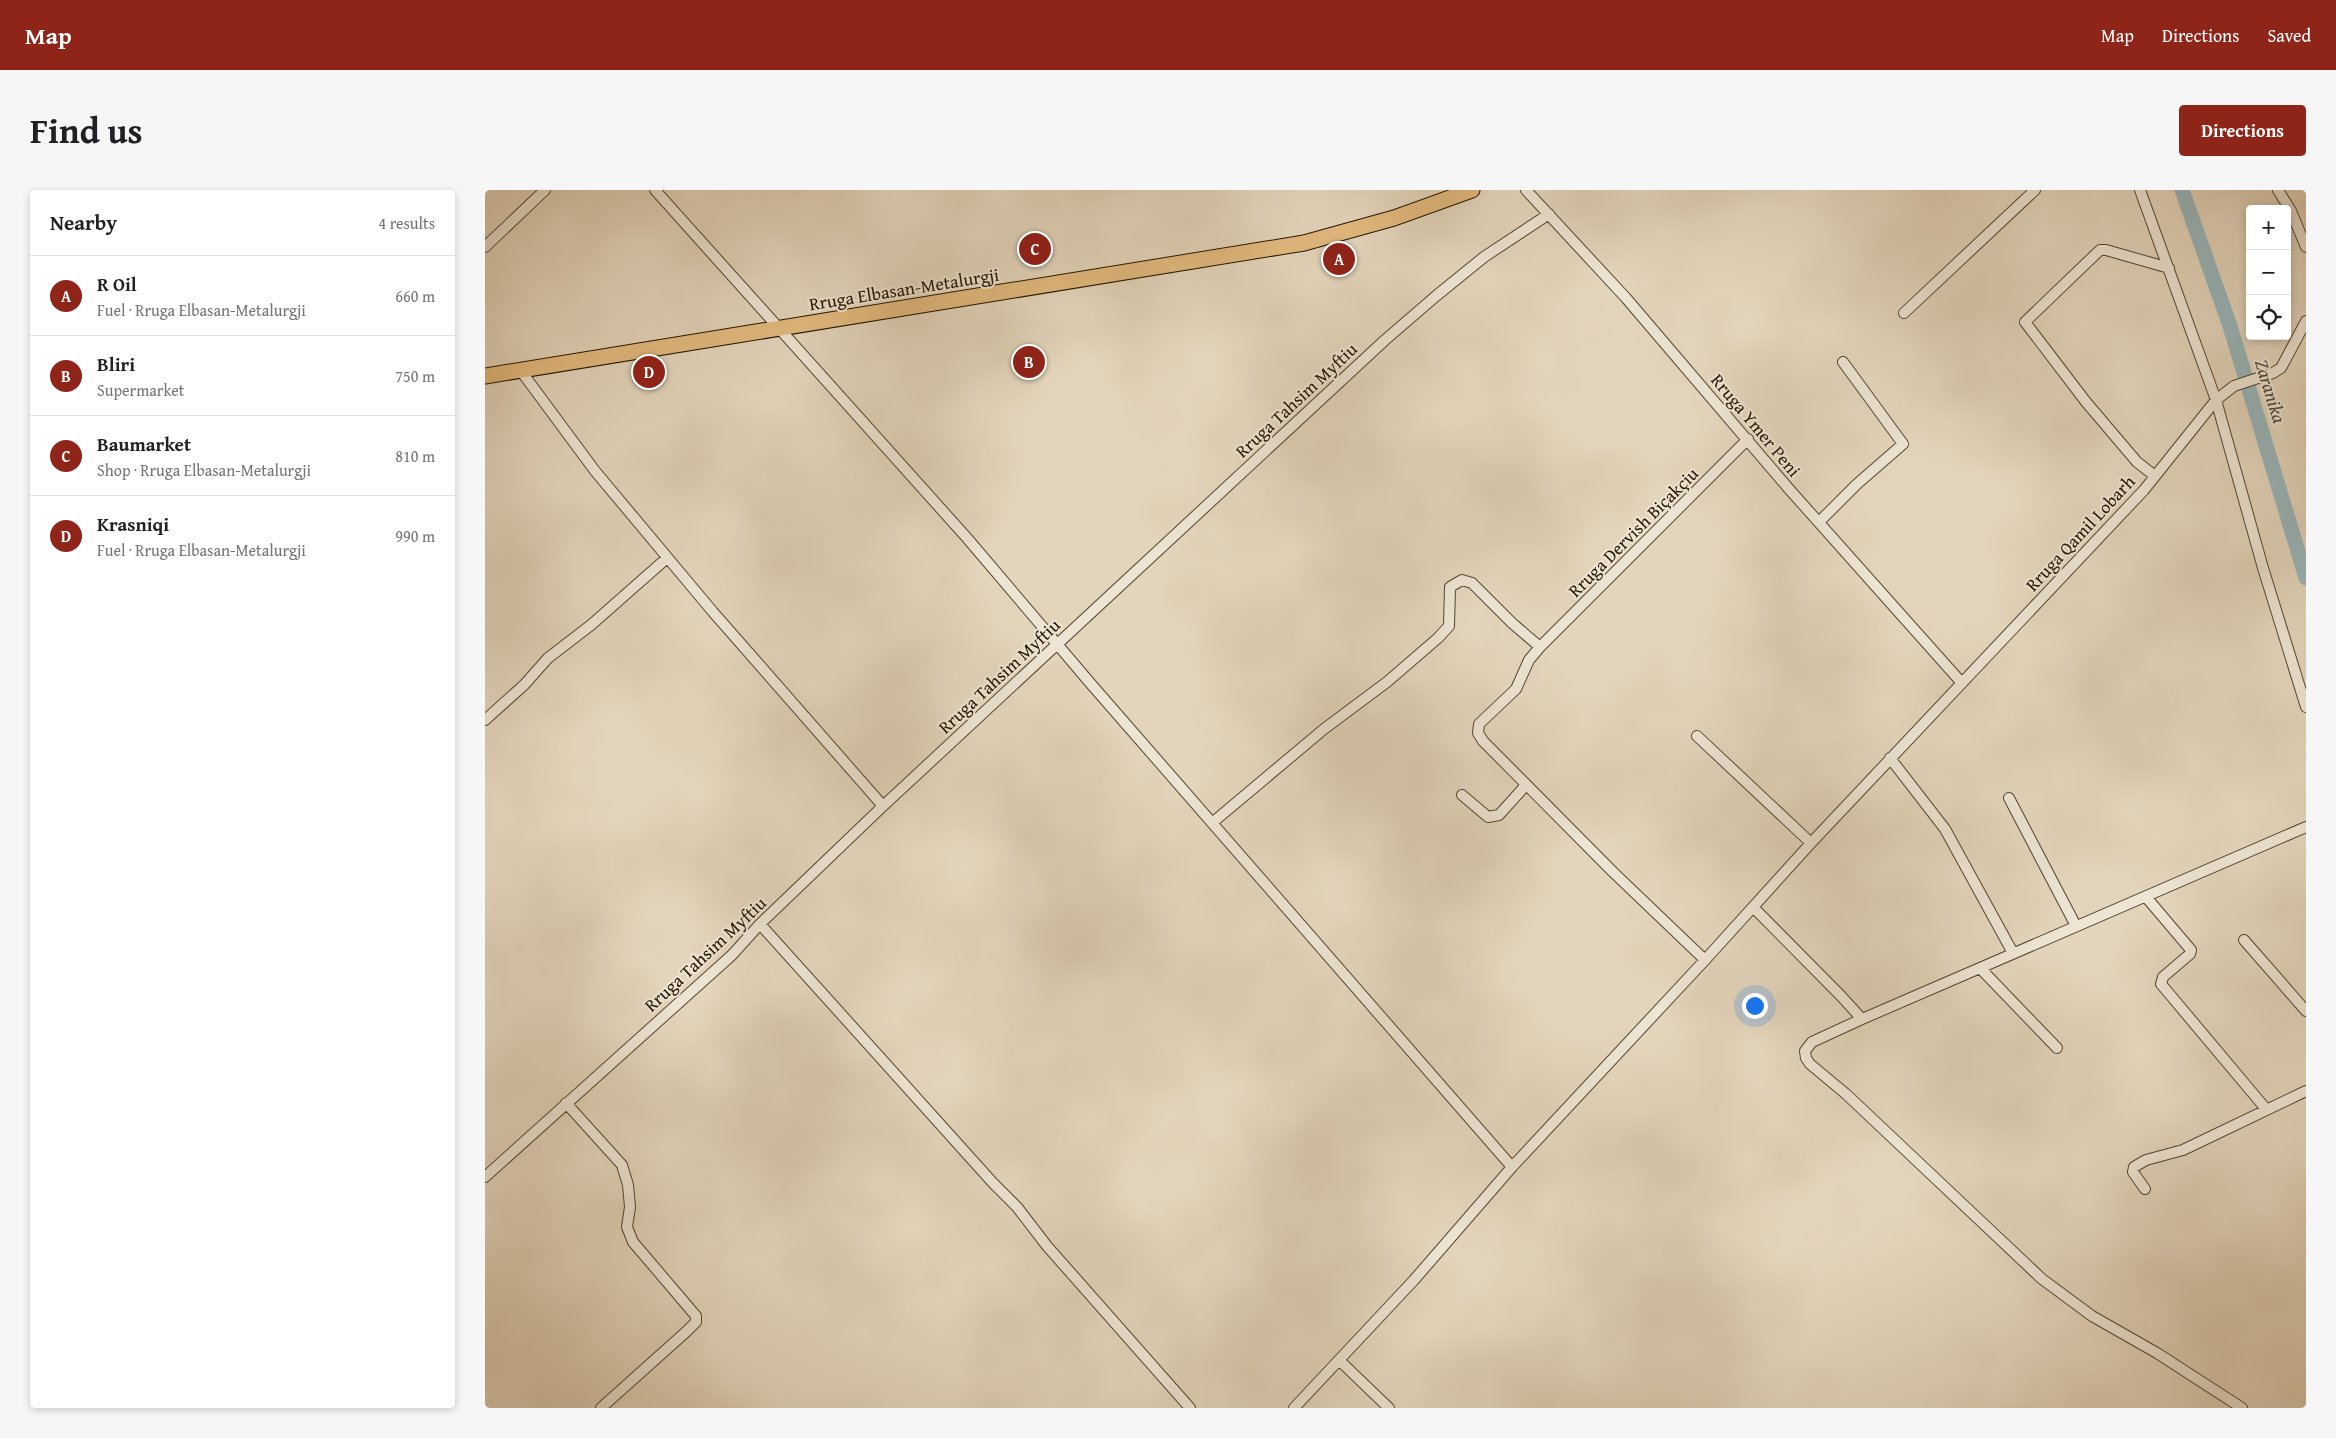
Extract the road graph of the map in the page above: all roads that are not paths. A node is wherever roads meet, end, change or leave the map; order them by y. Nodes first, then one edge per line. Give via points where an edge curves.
1 (545, 190) edge
2 (655, 190) edge
3 (1471, 190) edge
4 (1526, 190) edge
5 (2035, 190) edge
6 (2140, 190) edge
7 (2278, 190) edge
8 (1549, 214) junction
9 (485, 247) edge
10 (2306, 247) edge
11 (2169, 268) junction
12 (1903, 313) dead end
13 (2306, 321) edge
14 (778, 329) junction
15 (1843, 362) dead end
16 (521, 371) junction
17 (485, 376) edge
18 (2216, 400) junction
19 (1748, 439) junction
20 (2155, 476) junction
21 (1819, 522) junction
22 (667, 558) junction
23 (1057, 644) junction
24 (1540, 647) junction
25 (1961, 682) junction
26 (2306, 707) edge
27 (485, 720) edge
28 (1697, 736) dead end
29 (1890, 758) junction
30 (1526, 785) junction
31 (1462, 794) dead end
32 (2009, 798) dead end
33 (883, 806) junction
34 (1212, 823) junction
35 (2306, 827) edge
36 (1811, 843) junction
37 (2146, 897) junction
38 (1753, 908) junction
39 (759, 924) junction
40 (2076, 926) junction
41 (2244, 940) dead end
42 (2013, 953) junction
43 (1705, 960) junction
44 (1980, 968) junction
45 (2306, 1011) edge
46 (1862, 1019) junction
47 (2057, 1048) dead end
48 (2306, 1091) edge
49 (566, 1104) junction
50 (2266, 1109) junction
51 (1512, 1167) junction
52 (485, 1177) edge
53 (2145, 1189) dead end
54 (1340, 1361) junction
55 (601, 1408) edge
56 (1190, 1408) edge
57 (1294, 1408) edge
58 (1389, 1408) edge
59 (2242, 1408) edge

1 - 9 street
2 - 14 street
3 - 14 main road, Rruga Elbasan-Metalurgji via 1394,218 1304,243
4 - 8 street, Rruga Ymer Peni
5 - 12 street
6 - 11 street
7 - 10 street
8 - 19 street, Rruga Ymer Peni
8 - 23 street, Rruga Tahsim Myftiu via 1484,257 1435,296
11 - 18 street
11 - 20 street via 2100,250 2025,322 2086,402 2137,462
13 - 18 street, Rruga Qamil Lobarh via 2281,368 2265,377 2234,386
14 - 16 main road, Rruga Elbasan-Metalurgji
14 - 23 street via 967,538
15 - 21 street via 1903,444
16 - 17 main road, Rruga Elbasan-Metalurgji
16 - 22 street via 595,472
18 - 20 street, Rruga Qamil Lobarh
18 - 26 street
19 - 21 street, Rruga Ymer Peni
19 - 24 street, Rruga Dervish Biçakçiu
20 - 25 street, Rruga Qamil Lobarh
21 - 25 street, Rruga Ymer Peni
22 - 27 street via 548,658
22 - 33 street
23 - 33 street, Rruga Tahsim Myftiu
23 - 34 street
24 - 30 street, Rruga Dervish Biçakçiu via 1529,660 1516,689 1479,724 1478,733
24 - 34 street via 1472,583 1462,580 1450,587 1449,626 1438,638
25 - 29 street, Rruga Qamil Lobarh
28 - 36 street
29 - 36 street, Rruga Qamil Lobarh
29 - 42 street via 1945,829
30 - 31 street via 1499,815 1493,817
30 - 43 street, Rruga Dervish Biçakçiu
32 - 40 street
33 - 39 street, Rruga Tahsim Myftiu
34 - 51 street
35 - 37 street
36 - 38 street, Rruga Qamil Lobarh
37 - 40 street
37 - 50 street via 2191,950 2163,977 2161,984
38 - 43 street, Rruga Qamil Lobarh
38 - 46 street
39 - 49 street, Rruga Tahsim Myftiu via 731,955
39 - 56 street via 1017,1207 1047,1246
40 - 42 street
41 - 45 street
42 - 44 street
43 - 51 street, Rruga Qamil Lobarh
44 - 46 street
44 - 47 street
46 - 59 street via 1812,1042 1805,1050 1809,1064 1846,1094 2042,1279 2091,1316 2157,1353
48 - 50 street
49 - 52 street, Rruga Tahsim Myftiu
49 - 55 street via 622,1165 630,1207 627,1227 633,1242 696,1316 696,1322 687,1331
50 - 53 street via 2183,1150 2146,1160 2134,1167 2133,1172
51 - 54 street, Rruga Qamil Lobarh
54 - 57 street, Rruga Qamil Lobarh
54 - 58 street

